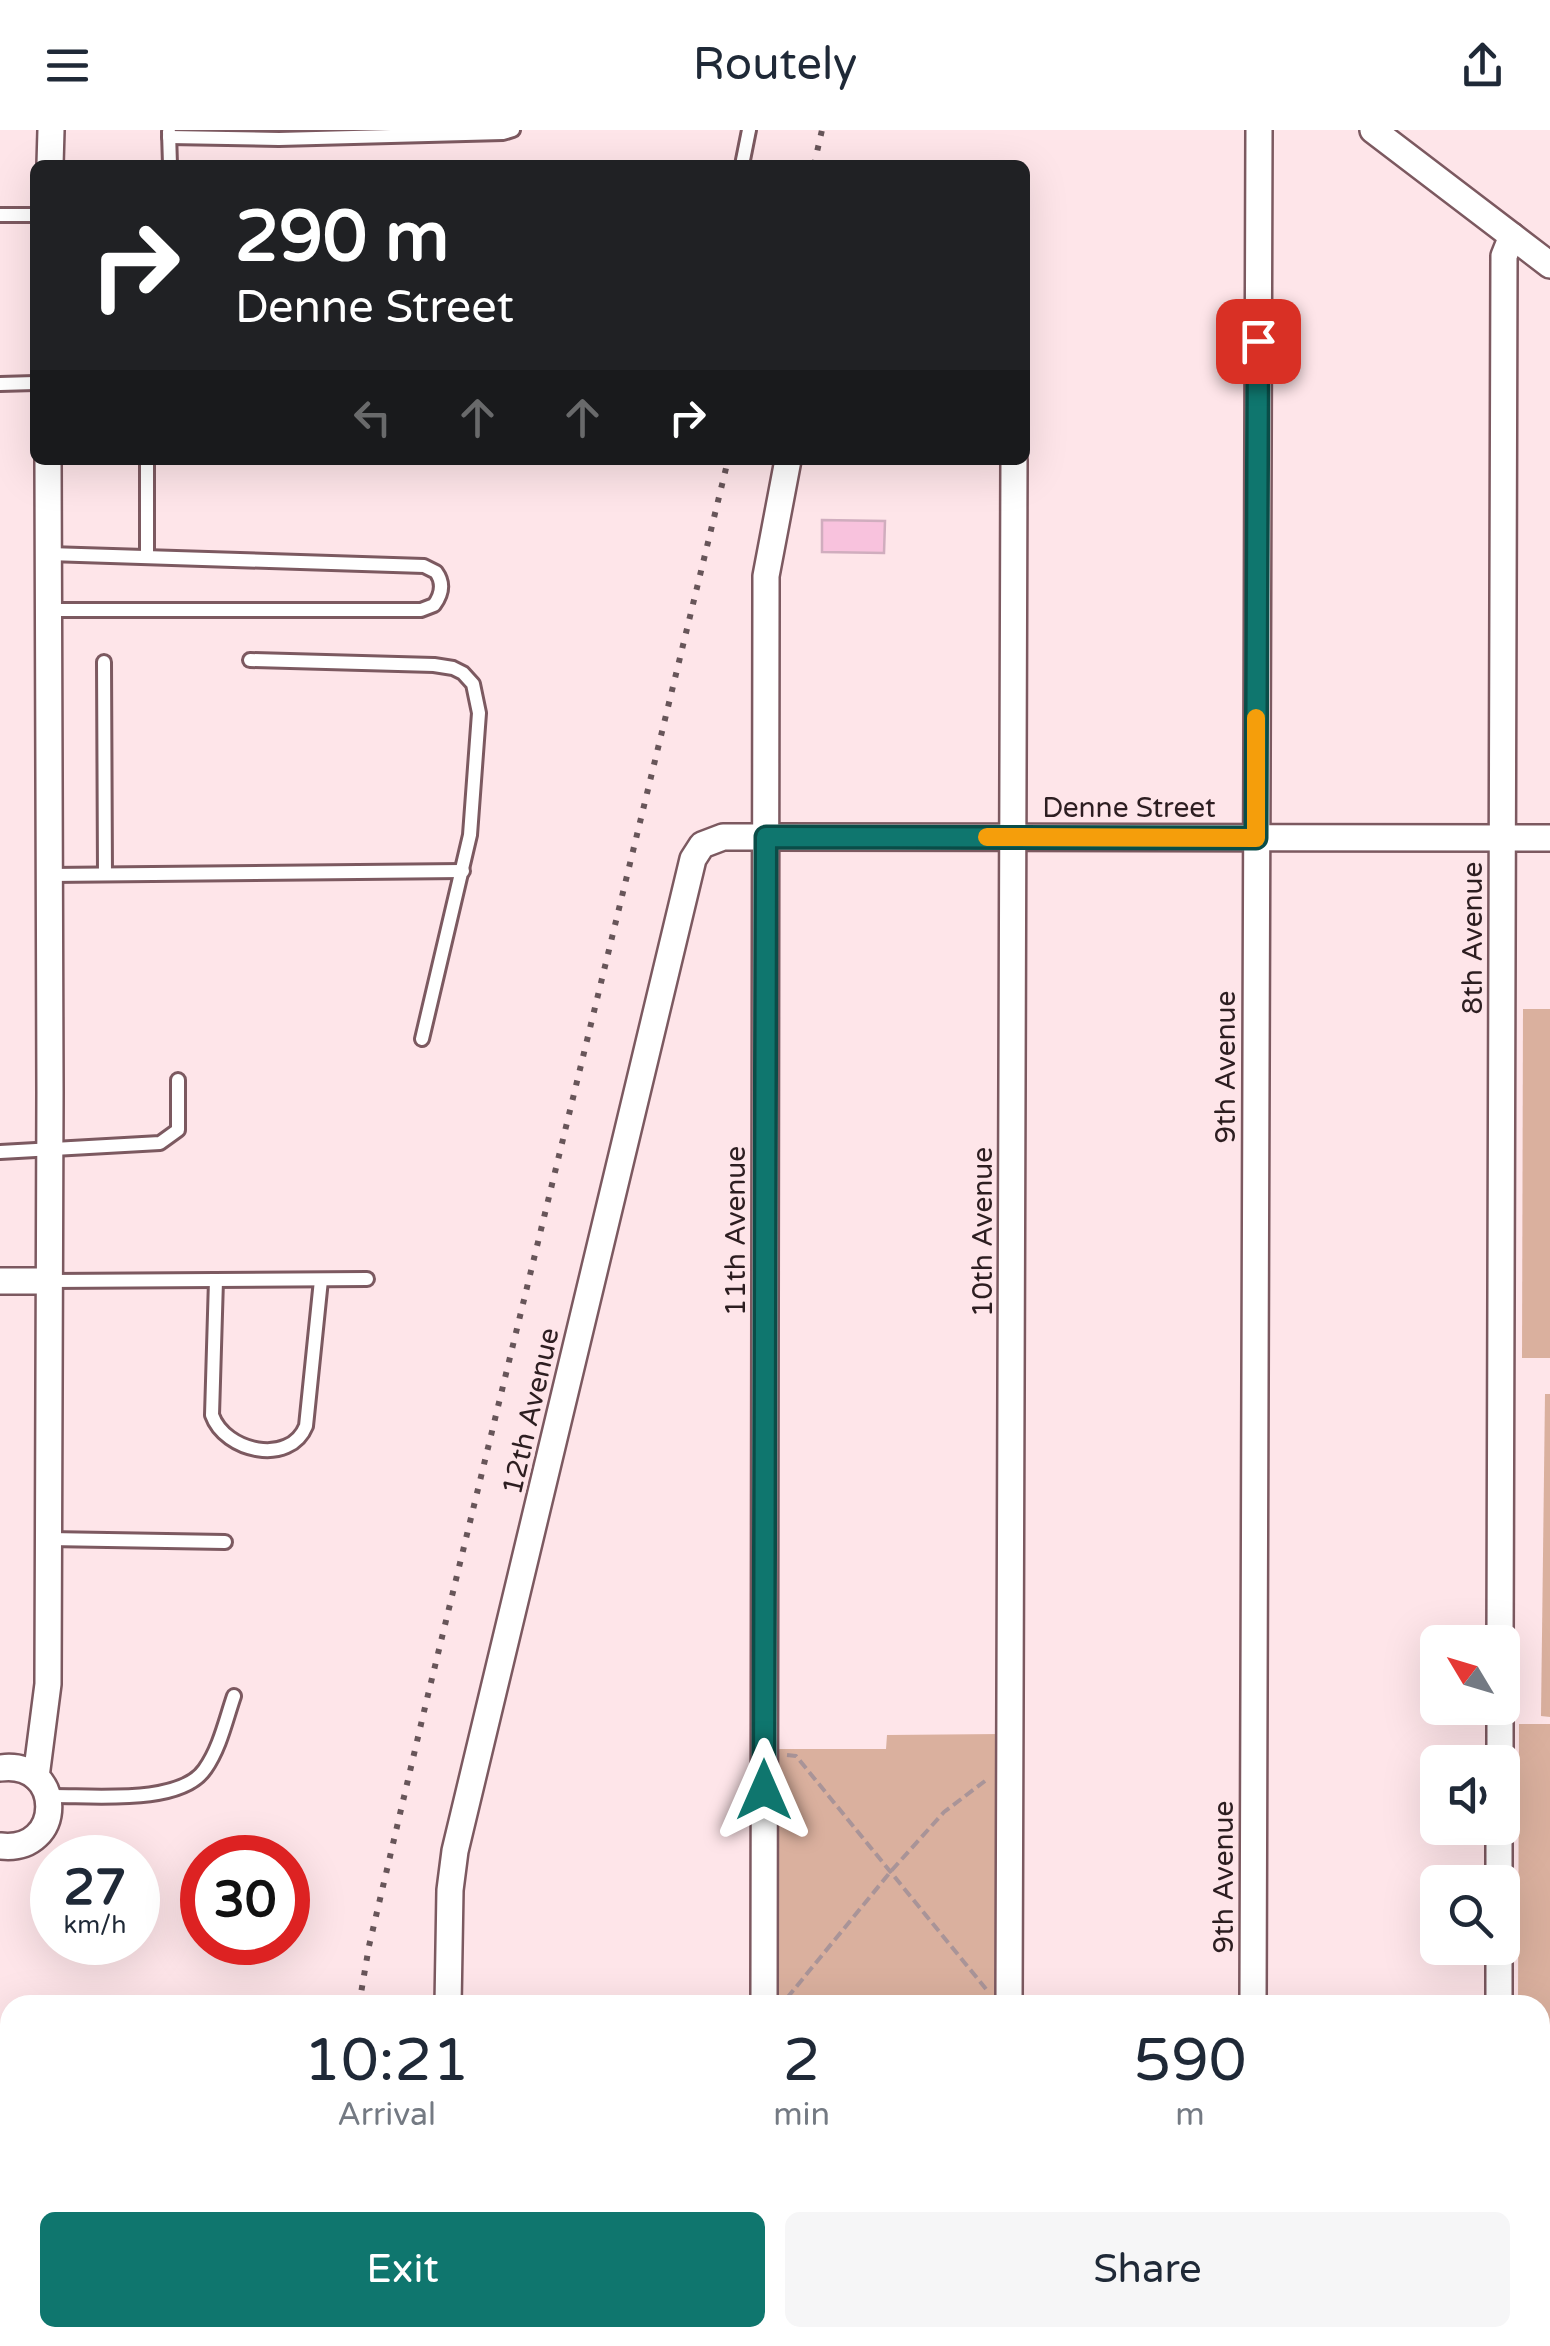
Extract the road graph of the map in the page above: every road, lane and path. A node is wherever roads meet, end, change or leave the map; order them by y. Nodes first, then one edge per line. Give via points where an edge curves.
1 (51, 130) edge
2 (513, 130) edge
3 (749, 130) edge
4 (1259, 130) edge
5 (1373, 130) edge
6 (169, 133) edge
7 (50, 160) edge
8 (170, 160) edge
9 (743, 160) edge
10 (0, 215) edge
11 (30, 215) edge
12 (1512, 236) junction
13 (1550, 265) edge
14 (30, 382) edge
15 (0, 384) edge
16 (48, 465) edge
17 (148, 465) edge
18 (787, 465) edge
19 (1014, 465) edge
20 (49, 554) junction
21 (148, 557) junction
22 (49, 610) junction
23 (250, 660) dead end
24 (104, 662) dead end
25 (766, 837) junction
26 (1013, 837) junction
27 (1256, 838) junction
28 (1502, 838) junction
29 (1550, 838) edge
30 (708, 840) joint
31 (462, 871) junction
32 (105, 874) junction
33 (50, 875) junction
34 (422, 1038) dead end
35 (178, 1080) dead end
36 (50, 1148) junction
37 (0, 1152) edge
38 (367, 1279) dead end
39 (0, 1280) edge
40 (216, 1280) junction
41 (322, 1280) junction
42 (50, 1281) junction
43 (49, 1539) junction
44 (224, 1542) dead end
45 (1500, 1625) edge
46 (234, 1696) dead end
47 (764, 1754) junction
48 (0, 1768) edge
49 (1010, 1770) junction
50 (42, 1786) junction
51 (0, 1846) edge
52 (892, 1870) junction
53 (1499, 1965) edge
54 (448, 1995) edge
55 (774, 1995) edge
56 (784, 1995) edge
57 (996, 1995) edge
58 (1003, 1995) edge
59 (1253, 1995) edge
60 (1499, 1995) edge

1 - 7 street
2 - 6 lane via 297,139
3 - 9 lane
4 - 27 street, 9th Avenue
5 - 12 street
6 - 8 lane
10 - 11 lane
12 - 13 street
12 - 28 street, 8th Avenue via 1504,256
14 - 15 lane
16 - 20 street
17 - 21 lane
18 - 25 street, 11th Avenue via 766,576
19 - 26 street, 10th Avenue
20 - 21 lane
20 - 22 street
21 - 22 lane via 424,566 440,577 441,594 421,610
22 - 33 street
23 - 31 lane via 434,665 463,673 473,684 479,713
24 - 32 lane
25 - 26 street, Denne Street
25 - 30 street, Denne Street
25 - 47 street, 11th Avenue
26 - 27 street, Denne Street
26 - 49 street, 10th Avenue
27 - 28 street, Denne Street
27 - 59 street, 9th Avenue
28 - 29 street, Denne Street
28 - 45 street, 8th Avenue
30 - 54 street, 12th Avenue via 694,859 456,1850
31 - 32 lane
31 - 34 lane
32 - 33 lane
33 - 36 street
35 - 36 lane via 178,1130 166,1140
36 - 37 lane
36 - 42 street
38 - 41 lane
39 - 42 street
40 - 41 lane
40 - 41 lane via 212,1415 238,1445 270,1449 292,1445 306,1426
40 - 42 lane
42 - 43 street
43 - 44 lane
43 - 50 street
46 - 50 lane via 213,1756 178,1790 142,1794
47 - 52 path via 796,1756
47 - 55 street, 11th Avenue
48 - 50 street via 15,1767
49 - 52 path via 997,1771 944,1812
49 - 58 street, 10th Avenue
50 - 51 street via 48,1818 35,1838
52 - 56 path via 814,1969
52 - 57 path
53 - 60 street

